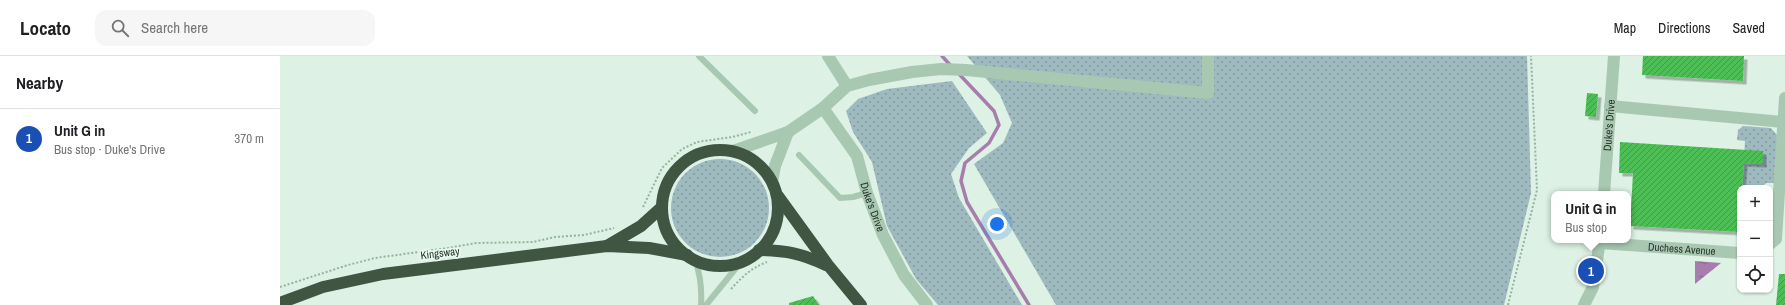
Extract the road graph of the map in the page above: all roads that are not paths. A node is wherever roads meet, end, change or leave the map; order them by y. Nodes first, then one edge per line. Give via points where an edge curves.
1 (699, 56) edge
2 (828, 56) edge
3 (1208, 56) edge
4 (1614, 56) edge
5 (847, 86) junction
6 (1785, 98) edge
7 (1610, 106) junction
8 (823, 108) junction
9 (754, 112) dead end
10 (1783, 122) junction
11 (788, 132) junction
12 (733, 151) junction
13 (798, 155) dead end
14 (1783, 158) edge
15 (772, 182) junction
16 (1604, 191) edge
17 (867, 193) junction
18 (777, 195) junction
19 (662, 207) junction
20 (1773, 241) edge
21 (1600, 243) edge
22 (1623, 243) edge
23 (607, 246) junction
24 (759, 250) junction
25 (1737, 253) edge
26 (691, 258) junction
27 (741, 262) junction
28 (828, 265) junction
29 (280, 303) edge
30 (701, 305) edge
31 (706, 305) edge
32 (861, 305) edge
33 (927, 305) edge
34 (1584, 305) edge

1 - 9 lane
2 - 5 street
3 - 5 street via 1208,93 941,69 890,76
4 - 7 street, Duke's Drive
5 - 8 street
6 - 10 street
7 - 10 street
7 - 16 street, Duke's Drive
8 - 11 street
8 - 17 street, Duke's Drive via 857,156
10 - 14 street
11 - 12 street
11 - 15 street via 775,166
12 - 15 highway via 753,160
12 - 19 highway via 715,150 699,154 684,162 665,190
13 - 17 lane via 840,198
14 - 20 street via 1776,238
15 - 18 highway
17 - 33 street, Duke's Drive via 883,235 904,275
18 - 24 highway via 776,225 769,239
18 - 28 highway
19 - 23 highway, Kingsway via 641,226
19 - 26 highway via 669,234 677,246
21 - 34 street via 1593,287
22 - 25 street, Duchess Avenue
23 - 26 highway, Kingsway via 648,248
23 - 29 highway, Kingsway via 383,274 323,288
24 - 27 highway
24 - 28 highway via 795,253
26 - 27 highway via 709,265 723,266
26 - 30 lane via 700,273
27 - 31 lane
28 - 32 highway

